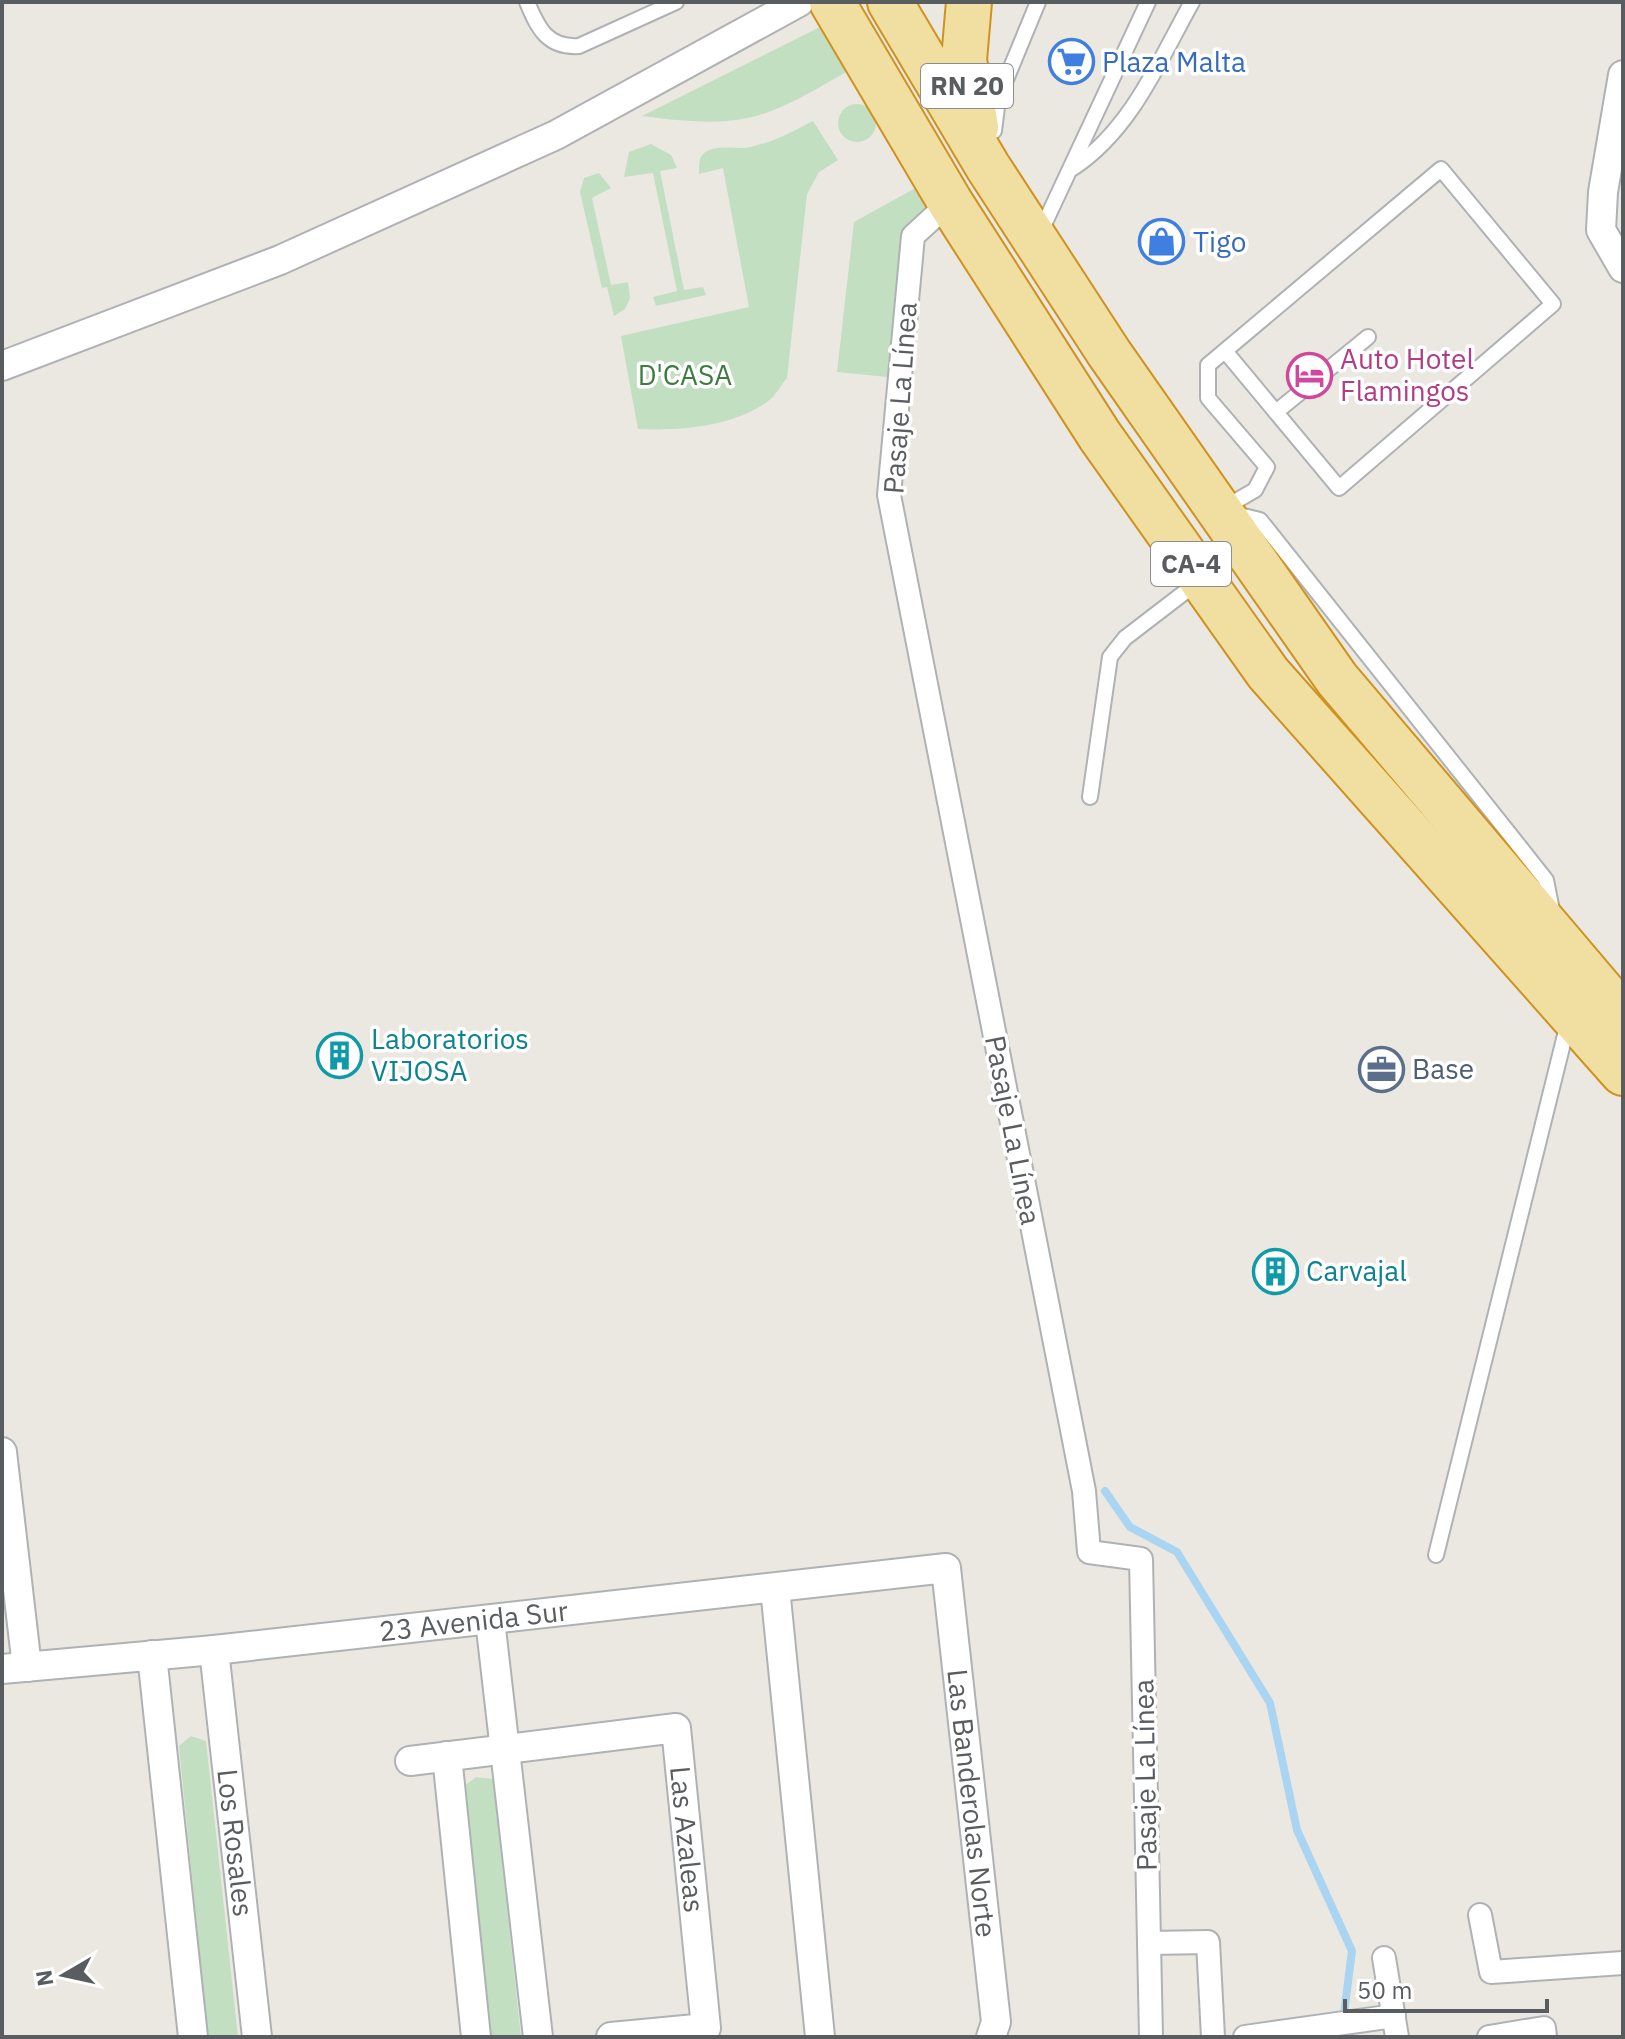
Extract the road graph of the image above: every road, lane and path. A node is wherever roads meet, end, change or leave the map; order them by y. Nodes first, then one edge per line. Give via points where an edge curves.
1 (527, 2) edge
2 (676, 2) edge
3 (799, 2) edge
4 (832, 2) edge
5 (890, 2) edge
6 (969, 2) edge
7 (1038, 2) edge
8 (1148, 2) edge
9 (1192, 2) edge
10 (1623, 75) edge
11 (988, 167) junction
12 (1073, 168) junction
13 (950, 202) junction
14 (1037, 241) junction
15 (1623, 268) edge
16 (1368, 337) dead end
17 (1225, 351) junction
18 (2, 366) edge
19 (1276, 412) junction
20 (1219, 511) junction
21 (1201, 579) junction
22 (1090, 797) dead end
23 (1571, 1015) junction
24 (1623, 1016) edge
25 (1623, 1073) edge
26 (2, 1452) edge
27 (1436, 1555) dead end
28 (946, 1568) joint
29 (775, 1588) junction
30 (490, 1620) junction
31 (214, 1650) junction
32 (152, 1655) junction
33 (15, 1668) edge
34 (505, 1749) junction
35 (447, 1756) junction
36 (410, 1761) dead end
37 (1480, 1915) dead end
38 (1149, 1943) junction
39 (1384, 1958) dead end
40 (1623, 1963) edge
41 (1395, 2026) edge
42 (193, 2037) edge
43 (257, 2037) edge
44 (476, 2037) edge
45 (538, 2037) edge
46 (611, 2037) edge
47 (820, 2037) edge
48 (991, 2037) edge
49 (1151, 2037) edge
50 (1213, 2037) edge
51 (1245, 2037) edge
52 (1489, 2037) edge
53 (1545, 2037) edge

1 - 2 lane via 547,40 563,47 579,46
3 - 18 street via 542,142 280,260
4 - 13 highway, CA-4
5 - 11 highway, CA-4
6 - 11 highway, RN 20 via 964,60 968,97
7 - 11 lane via 998,99
8 - 12 lane
9 - 12 lane via 1126,119 1095,154
10 - 15 street via 1601,230
11 - 14 highway, CA-4
12 - 14 lane
13 - 21 highway, CA-4 via 1100,436
13 - 38 street, Pasaje La Línea via 913,236 889,495 1084,1491 1089,1552 1141,1559
14 - 20 highway, CA-4
16 - 19 lane
17 - 19 lane
17 - 19 lane via 1441,169 1553,304 1339,488
17 - 20 lane via 1208,365 1208,398 1267,467 1255,490
20 - 24 highway, CA-4 via 1337,679
21 - 22 lane via 1125,638 1110,657
21 - 23 highway, CA-4 via 1268,673
23 - 25 highway, CA-4
23 - 27 lane
26 - 33 street
28 - 29 street, 23 Avenida Sur
28 - 48 street, Las Banderolas Norte via 996,2022
29 - 30 street, 23 Avenida Sur
29 - 47 street
30 - 31 street, 23 Avenida Sur
30 - 34 street
31 - 32 street, 23 Avenida Sur
31 - 43 street, Los Rosales
32 - 33 street, 23 Avenida Sur
32 - 42 street
34 - 35 street, Las Azaleas
34 - 45 street
34 - 46 street, Las Azaleas via 676,1728 706,2028
35 - 36 street, Las Azaleas
35 - 44 street
37 - 40 street via 1491,1972
38 - 49 street, Pasaje La Línea
38 - 50 street via 1208,1942
39 - 41 street
41 - 51 street via 1363,2020
52 - 53 street via 1544,2028

